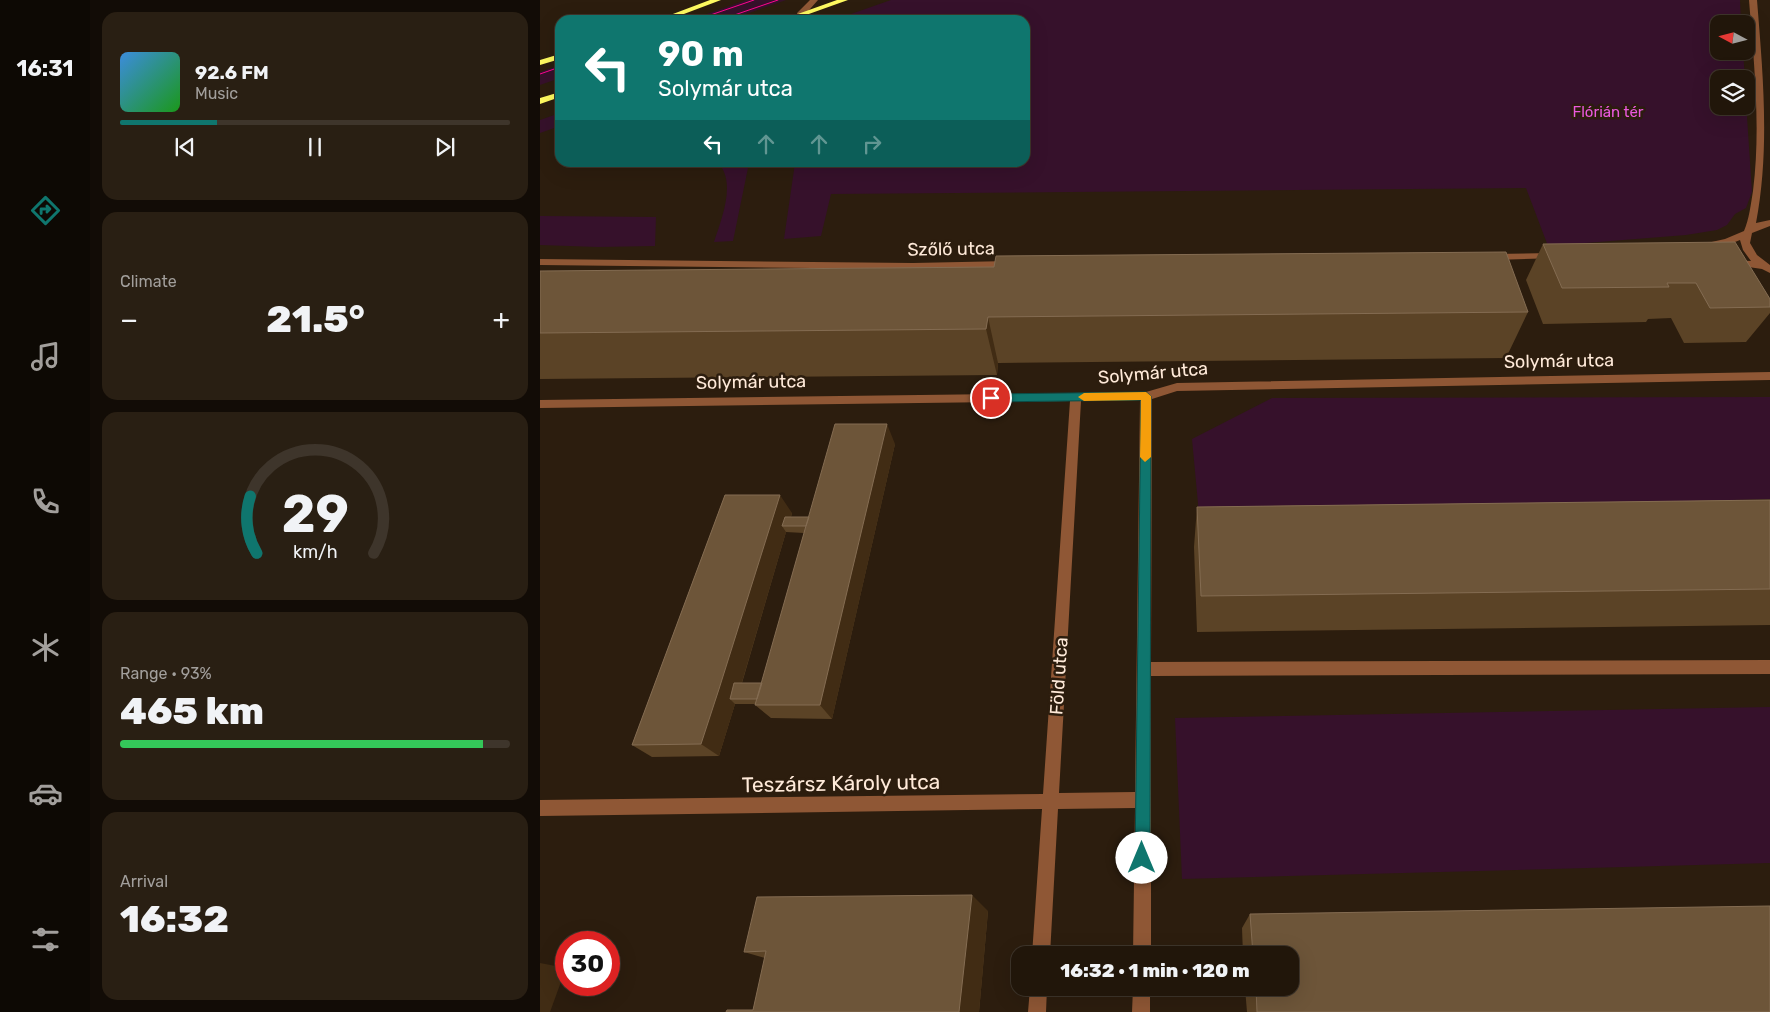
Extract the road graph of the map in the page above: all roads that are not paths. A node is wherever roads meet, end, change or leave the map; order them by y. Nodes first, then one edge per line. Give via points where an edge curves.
1 (718, 0) edge
2 (814, 0) edge
3 (844, 0) edge
4 (1753, 0) edge
5 (675, 15) edge
6 (800, 15) joint
7 (555, 58) edge
8 (540, 62) edge
9 (555, 96) edge
10 (540, 101) edge
11 (1760, 107) junction
12 (1770, 109) edge
13 (1762, 158) junction
14 (1770, 173) edge
15 (1770, 223) edge
16 (1748, 232) junction
17 (1704, 246) edge
18 (1564, 256) edge
19 (1485, 257) edge
20 (1723, 261) edge
21 (540, 262) edge
22 (1022, 264) edge
23 (1766, 268) edge
24 (1770, 376) edge
25 (1146, 396) junction
26 (1076, 397) junction
27 (540, 404) edge
28 (1770, 667) edge
29 (1144, 669) junction
30 (1143, 800) junction
31 (1051, 801) junction
32 (540, 808) edge
33 (1042, 946) edge
34 (1142, 946) edge
35 (1038, 996) edge
36 (1142, 996) edge
37 (1037, 1012) edge
38 (1141, 1012) edge

1 - 5 main road
2 - 6 street
3 - 6 main road
4 - 11 street
7 - 8 main road
9 - 10 main road
11 - 12 street
11 - 13 street
13 - 14 street
13 - 16 street via 1755,211
15 - 16 street via 1759,224
16 - 17 street via 1728,242
16 - 23 street via 1744,242 1747,250
18 - 19 street
20 - 23 street
21 - 22 street, Szőlő utca
24 - 25 street, Solymár utca via 1177,387
25 - 26 street, Solymár utca
25 - 29 street
26 - 27 street, Solymár utca
26 - 31 street, Föld utca
28 - 29 street
29 - 30 street
30 - 31 street, Teszársz Károly utca
30 - 34 street
31 - 32 street, Teszársz Károly utca
31 - 33 street, Föld utca
35 - 37 street
36 - 38 street

